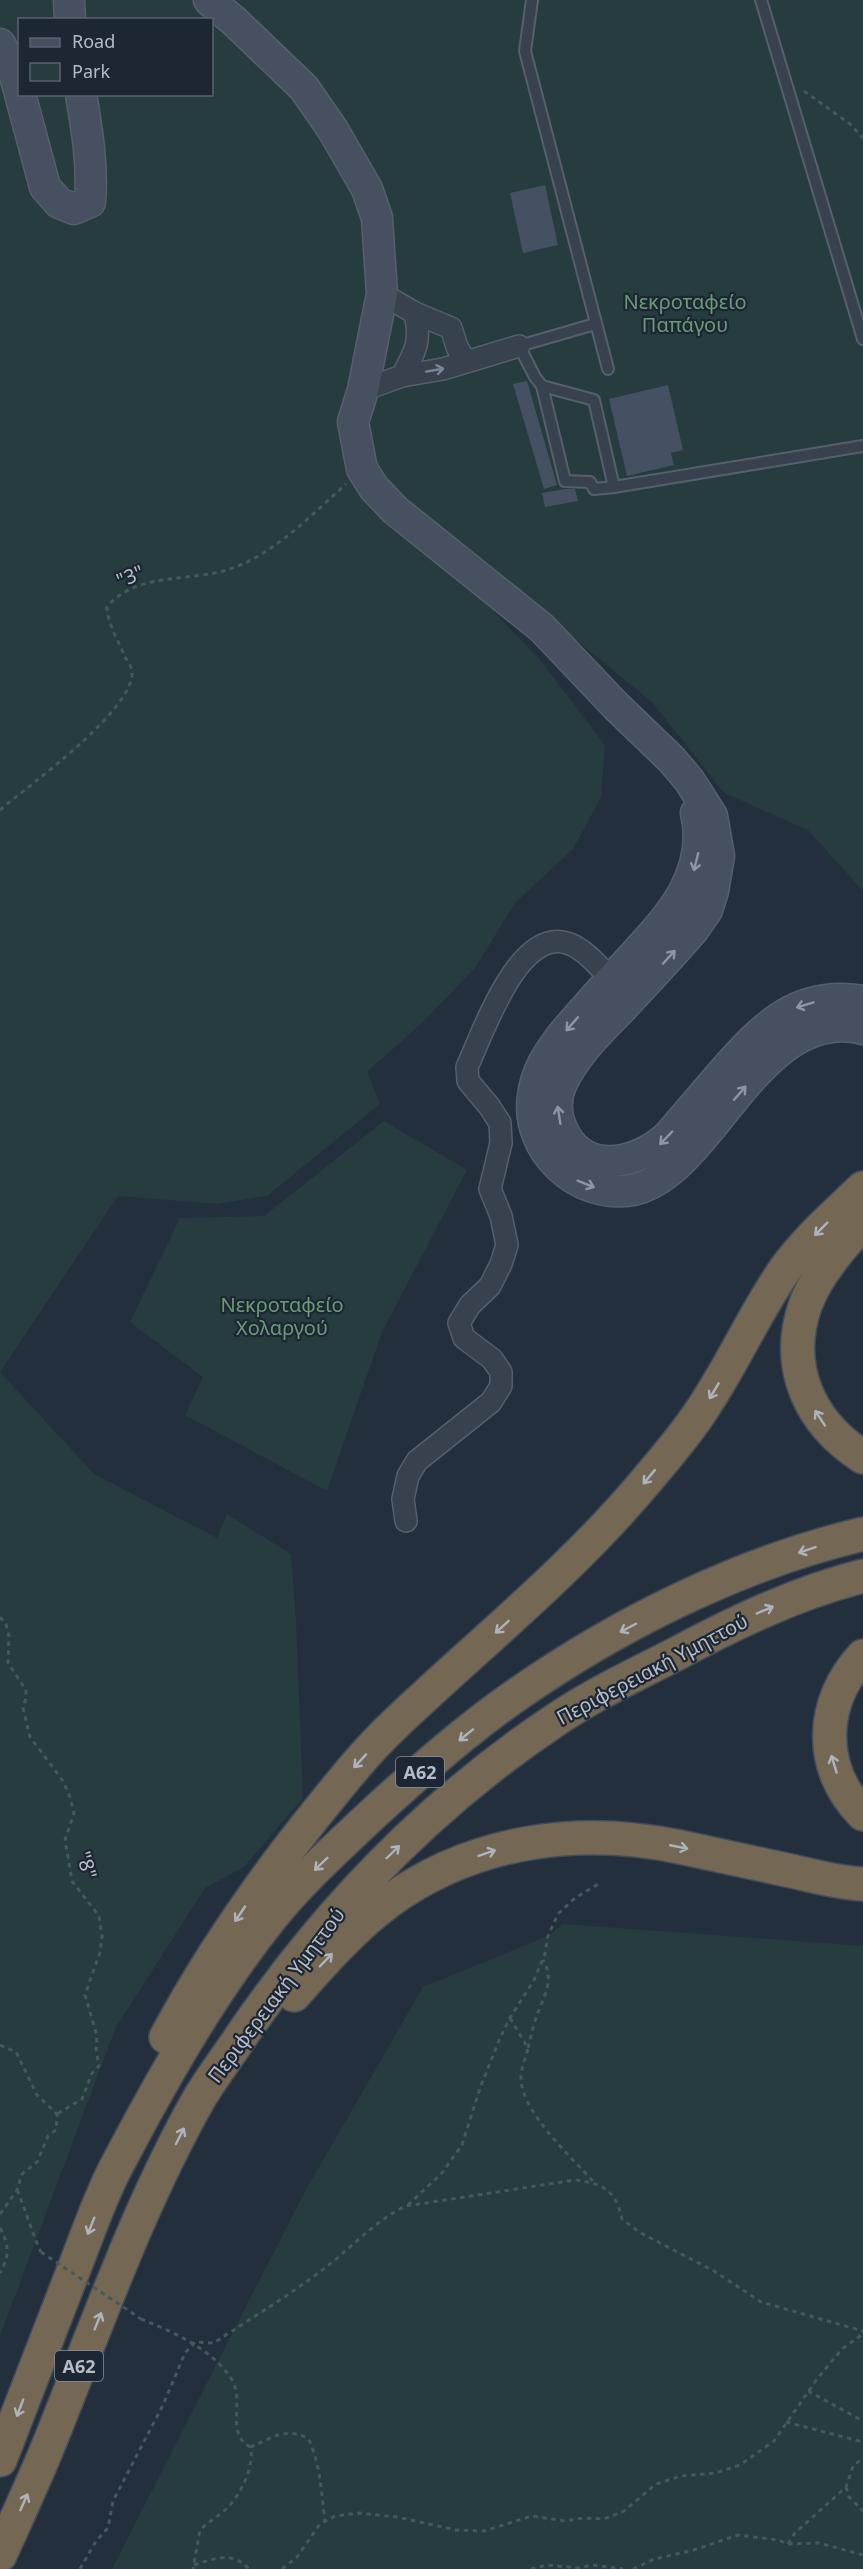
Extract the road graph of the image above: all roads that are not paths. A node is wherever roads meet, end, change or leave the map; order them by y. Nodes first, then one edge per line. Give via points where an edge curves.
1 (69, 0) edge
2 (209, 0) edge
3 (532, 0) edge
4 (761, 0) edge
5 (70, 18) edge
6 (0, 44) edge
7 (18, 87) edge
8 (21, 96) edge
9 (81, 96) edge
10 (382, 294) junction
11 (415, 313) junction
12 (595, 324) junction
13 (863, 339) edge
14 (519, 346) junction
15 (466, 362) junction
16 (608, 369) dead end
17 (402, 376) junction
18 (542, 386) junction
19 (363, 390) junction
20 (863, 446) edge
21 (614, 487) junction
22 (620, 990) junction
23 (863, 1001) edge
24 (863, 1029) edge
25 (863, 1188) edge
26 (863, 1223) edge
27 (863, 1457) edge
28 (406, 1521) dead end
29 (863, 1534) edge
30 (863, 1576) edge
31 (863, 1656) edge
32 (863, 1814) edge
33 (863, 1884) edge
34 (201, 2095) junction
35 (113, 2172) junction
36 (0, 2460) edge
37 (0, 2555) edge

1 - 5 street
2 - 10 street via 304,88 333,129 367,189 377,218
3 - 12 lane via 525,51
4 - 13 lane
6 - 7 street
8 - 9 street via 45,187 58,203 74,209 90,202 92,182
10 - 11 street
10 - 19 street
11 - 15 street via 451,328
11 - 17 street via 419,336
12 - 14 lane
12 - 16 lane
14 - 15 street
14 - 18 lane
17 -> 15 street
17 - 19 street
18 - 21 lane via 594,400
18 - 21 lane via 565,481 590,482 594,489
19 - 22 street via 353,422 362,469 374,488 394,510 542,628 616,706 686,789 695,809 700,830 691,879
20 - 21 lane
23 -> 22 street via 825,1000 784,1013 746,1046 657,1147 642,1156 608,1161 592,1159 567,1139 557,1108 560,1088 571,1066
22 -> 24 street via 546,1055 532,1097 540,1141 553,1161 567,1175 598,1189 633,1190 670,1171 785,1045 805,1033 829,1026
22 - 28 street via 582,951 566,942 546,943 532,950 514,970 467,1066 468,1081 500,1123 501,1143 490,1189 507,1245 490,1286 470,1305 459,1323 465,1338 492,1359 501,1372 501,1386 491,1402 417,1461 408,1476 403,1499
25 -> 35 highway via 816,1233 787,1268 709,1400 645,1482 545,1587 394,1725 344,1778 256,1890 197,1978 158,2050 124,2130
27 -> 26 highway via 822,1423 798,1370 805,1306 821,1275
29 -> 35 highway, Α62 via 765,1565 694,1594 630,1627 512,1698 413,1777 273,1915 175,2060
34 -> 30 highway, Περιφερειακή Υμηττού / Α62 via 300,1954 348,1898 399,1847 503,1757 611,1686 720,1629
32 -> 31 highway via 840,1782 831,1757 830,1721 835,1696
34 -> 33 highway via 321,1965 388,1902 459,1863 499,1849 537,1840 626,1839
37 -> 34 highway, Περιφερειακή Υμηττού / Α62 via 117,2274
35 -> 36 highway, Α62

